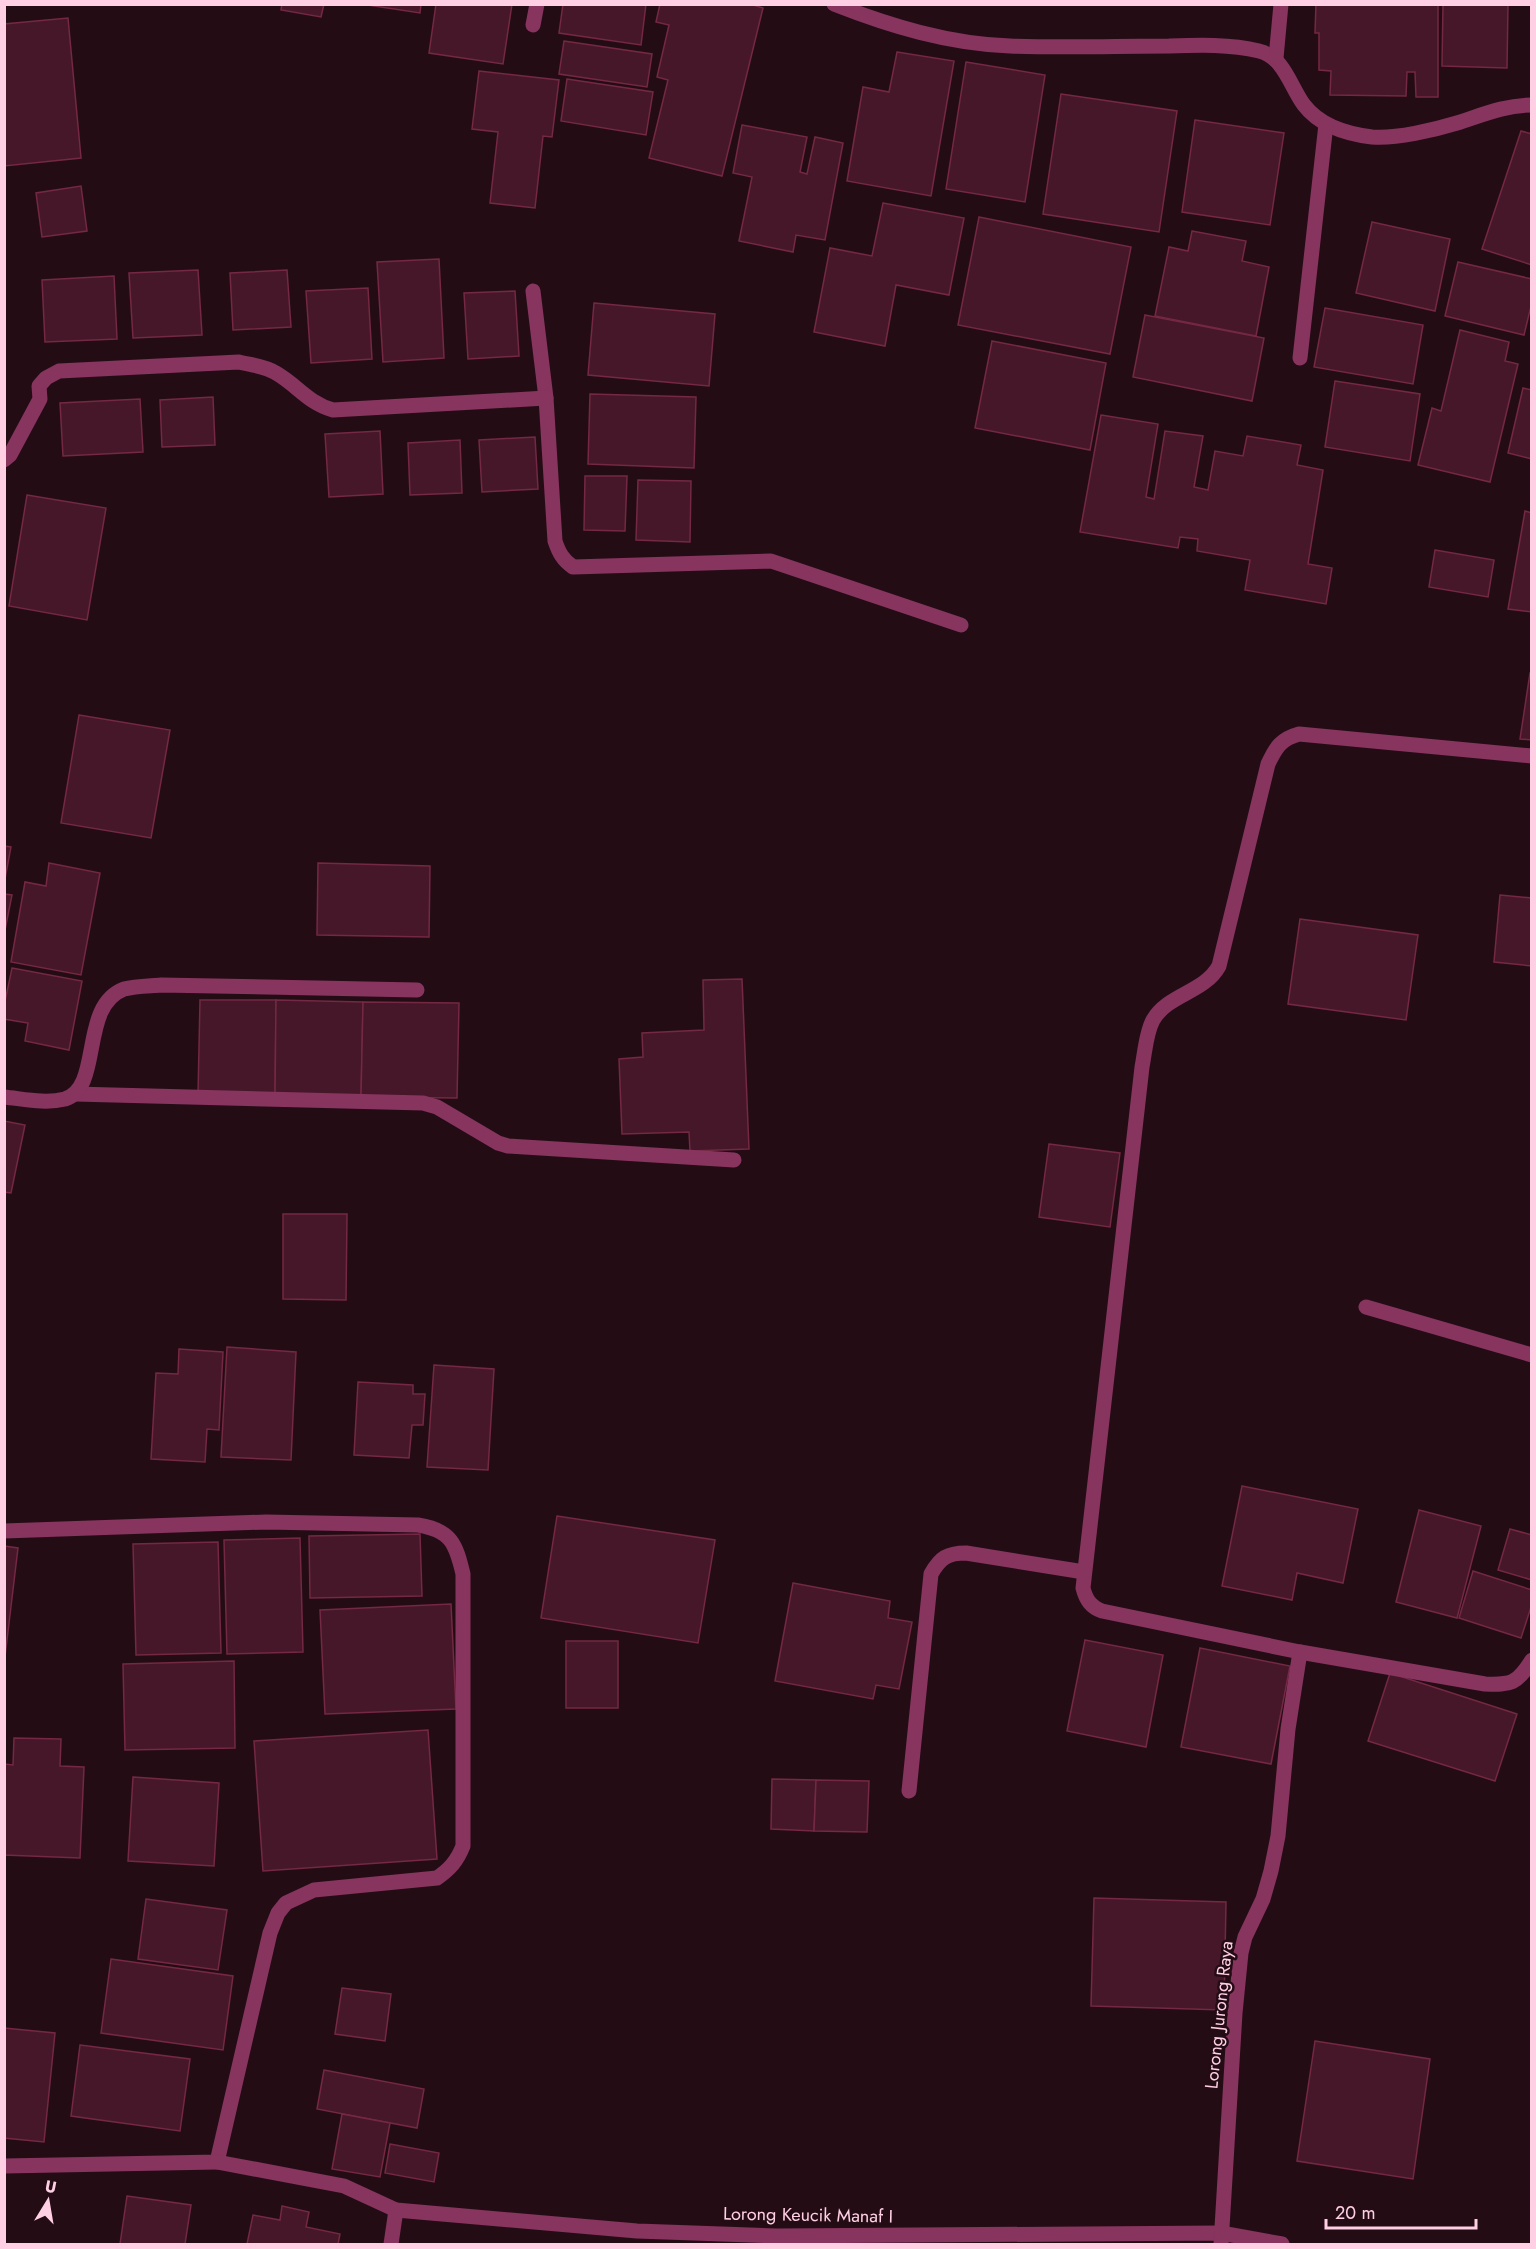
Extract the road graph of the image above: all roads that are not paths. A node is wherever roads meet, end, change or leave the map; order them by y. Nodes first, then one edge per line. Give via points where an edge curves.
1 (537, 4) edge
2 (834, 4) edge
3 (1281, 4) edge
4 (533, 25) dead end
5 (1276, 58) junction
6 (1532, 105) edge
7 (1326, 124) junction
8 (533, 291) dead end
9 (1300, 358) dead end
10 (546, 398) junction
11 (4, 460) edge
12 (961, 625) dead end
13 (1532, 756) edge
14 (417, 990) dead end
15 (75, 1094) junction
16 (4, 1096) edge
17 (734, 1160) dead end
18 (1366, 1307) dead end
19 (1532, 1355) edge
20 (4, 1531) edge
21 (1084, 1572) junction
22 (1300, 1652) junction
23 (1532, 1660) edge
24 (909, 1791) dead end
25 (217, 2162) junction
26 (4, 2166) edge
27 (396, 2210) junction
28 (1221, 2239) edge
29 (391, 2244) edge
30 (1282, 2244) edge

1 - 4 street
2 - 5 street via 948,40 1009,46 1221,45 1261,51
3 - 5 street
5 - 7 street via 1305,106
6 - 7 street via 1509,106 1455,124 1376,137 1350,134
7 - 9 street
8 - 10 street
10 - 11 street via 333,410 318,405 276,373 239,362 58,371 39,386 40,399
10 - 12 street via 555,541 560,554 573,567 771,561
13 - 21 street via 1299,734 1286,738 1275,748 1219,966 1198,988 1158,1013 1152,1023 1142,1067
14 - 15 street via 161,985 124,989 110,999 98,1017 84,1076
15 - 16 street via 40,1102
15 - 17 street via 423,1103 508,1146
18 - 19 street
20 - 25 street via 266,1522 417,1525 434,1527 448,1536 458,1550 463,1574 463,1846 458,1859 437,1878 314,1890 286,1903 270,1933
21 - 22 street via 1085,1596 1093,1608
21 - 24 street via 966,1553 952,1553 938,1562 931,1574
22 - 23 street via 1502,1685 1521,1677
22 - 28 street, Lorong Jurong Raya via 1275,1854 1263,1899 1241,1953
25 - 26 street
25 - 27 street via 344,2186
27 - 28 street, Lorong Keucik Manaf I via 637,2230 776,2236
27 - 29 street
28 - 30 street, Lorong Keucik Manaf I

